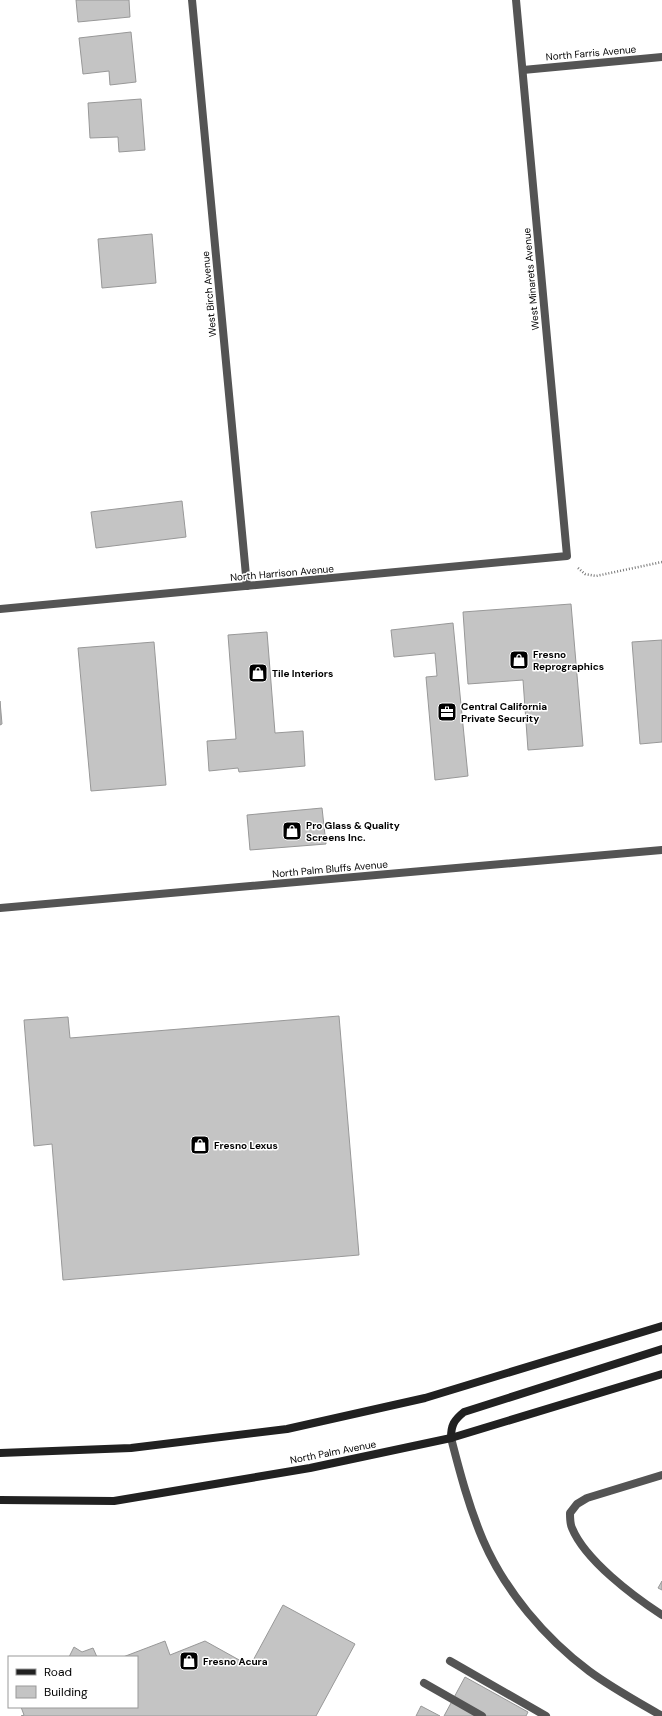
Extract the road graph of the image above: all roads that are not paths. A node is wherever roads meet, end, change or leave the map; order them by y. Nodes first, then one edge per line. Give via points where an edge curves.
1 (192, 0) edge
2 (516, 0) edge
3 (662, 57) edge
4 (522, 70) junction
5 (567, 556) joint
6 (247, 586) junction
7 (0, 609) edge
8 (662, 850) edge
9 (0, 908) edge
10 (662, 1326) edge
11 (662, 1349) edge
12 (662, 1374) edge
13 (451, 1438) junction
14 (0, 1453) edge
15 (662, 1475) edge
16 (0, 1500) edge
17 (662, 1615) edge
18 (450, 1660) dead end
19 (424, 1683) dead end
20 (482, 1716) edge
21 (546, 1716) edge
22 (662, 1716) edge

1 - 6 street, West Birch Avenue
2 - 4 street, West Minarets Avenue
3 - 4 street, North Farris Avenue
4 - 5 street, West Minarets Avenue
5 - 6 street, North Harrison Avenue
6 - 7 street, North Harrison Avenue
8 - 9 street, North Palm Bluffs Avenue
10 - 14 main road via 425,1398 287,1429 131,1448
11 - 13 main road via 464,1412 455,1419 451,1428
12 - 13 main road, North Palm Avenue
13 - 16 main road, North Palm Avenue via 310,1468 114,1501
13 - 22 street via 468,1498 484,1541 510,1586 530,1613 548,1634 589,1671
15 - 17 street via 587,1498 577,1504 570,1513 571,1526 578,1541 613,1578
18 - 21 street
19 - 20 street

